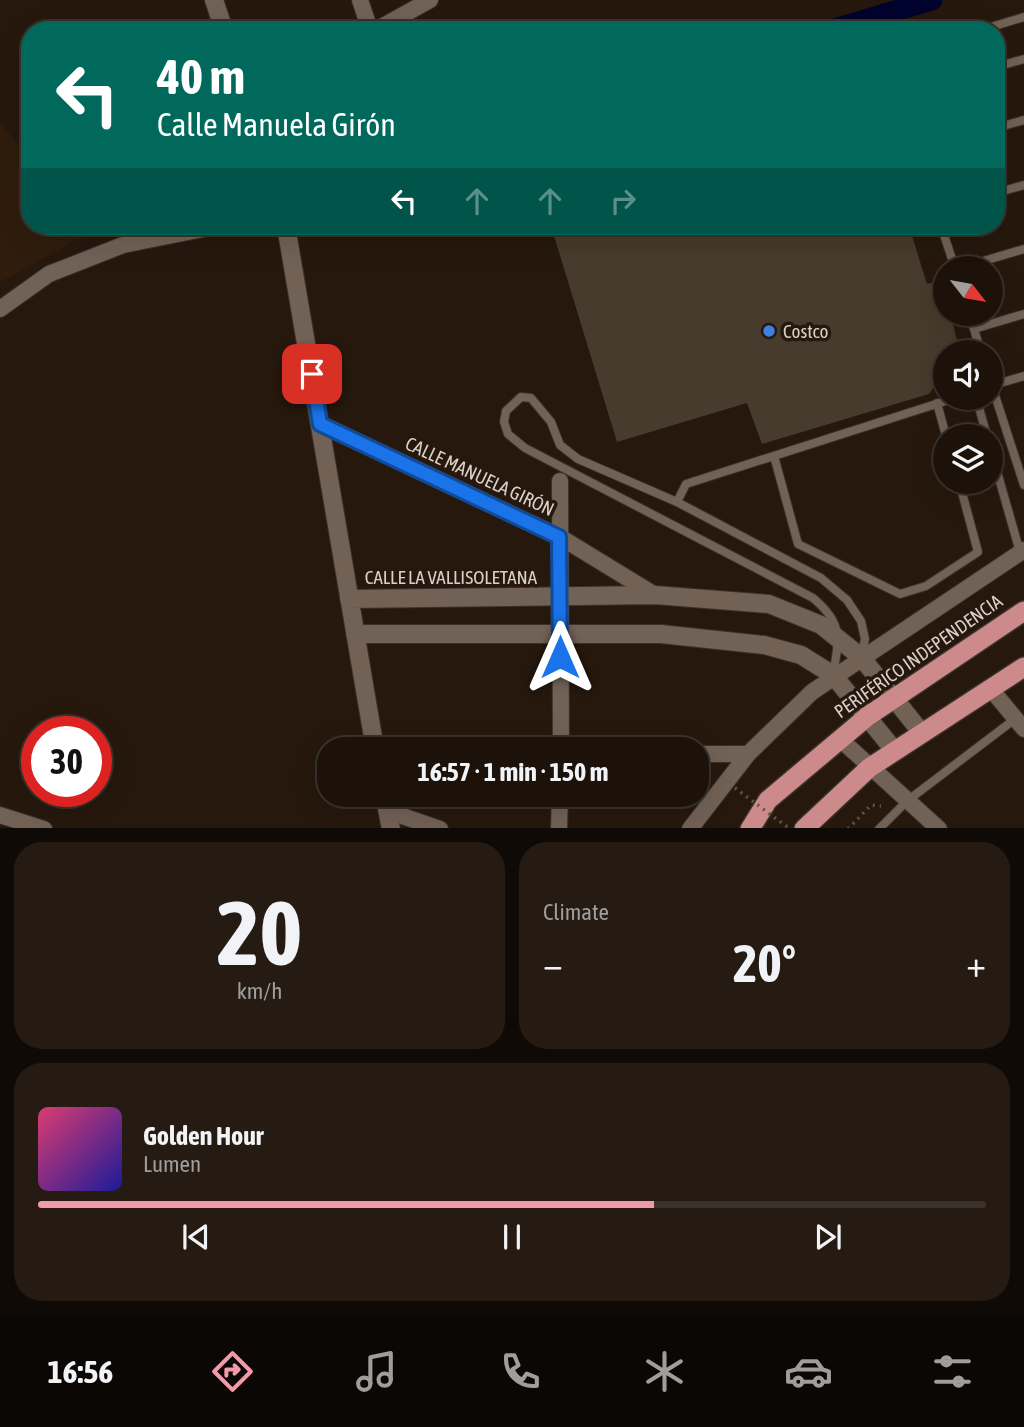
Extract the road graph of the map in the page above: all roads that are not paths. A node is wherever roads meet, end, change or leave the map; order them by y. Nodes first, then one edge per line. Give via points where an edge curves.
1 (214, 0) edge
2 (360, 0) edge
3 (430, 0) edge
4 (1024, 17) edge
5 (221, 21) edge
6 (367, 21) edge
7 (392, 21) edge
8 (1005, 23) edge
9 (1024, 59) edge
10 (1005, 64) edge
11 (1024, 120) edge
12 (1005, 125) edge
13 (1024, 185) edge
14 (1005, 190) edge
15 (173, 235) edge
16 (288, 235) edge
17 (944, 235) edge
18 (1024, 248) edge
19 (952, 256) edge
20 (997, 256) edge
21 (0, 309) edge
22 (1024, 314) edge
23 (973, 326) edge
24 (974, 329) junction
25 (977, 340) edge
26 (1024, 376) edge
27 (1003, 381) edge
28 (933, 404) edge
29 (999, 410) edge
30 (320, 424) junction
31 (774, 456) junction
32 (560, 481) dead end
33 (1024, 485) edge
34 (1003, 489) edge
35 (962, 494) edge
36 (677, 502) junction
37 (559, 537) junction
38 (1022, 551) edge
39 (655, 595) junction
40 (349, 598) junction
41 (559, 598) junction
42 (1024, 611) edge
43 (355, 634) junction
44 (559, 634) junction
45 (839, 639) junction
46 (861, 657) junction
47 (1024, 667) edge
48 (833, 675) junction
49 (990, 688) junction
50 (894, 696) junction
51 (868, 716) junction
52 (1019, 724) edge
53 (921, 732) junction
54 (373, 737) edge
55 (561, 737) edge
56 (840, 738) junction
57 (894, 750) junction
58 (709, 754) edge
59 (748, 754) junction
60 (869, 768) junction
61 (904, 804) junction
62 (560, 807) edge
63 (388, 811) edge
64 (0, 815) edge
65 (44, 828) edge
66 (440, 828) edge
67 (559, 828) edge
68 (690, 828) edge
69 (750, 828) edge
70 (804, 828) edge
71 (879, 828) edge
72 (939, 828) edge

1 - 5 street
2 - 6 street
3 - 7 street
4 - 8 lane
9 - 10 lane
11 - 12 lane
13 - 14 lane
15 - 21 street via 123,245 49,274
16 - 30 street
17 - 19 lane
18 - 20 lane
22 - 24 lane
23 - 24 lane
24 - 25 lane
26 - 27 lane
28 - 31 lane
29 - 33 lane
30 - 37 street, CALLE MANUELA GIRÓN
30 - 40 street
31 - 35 lane via 799,544 900,594 926,586 978,552
31 - 36 lane via 686,484
32 - 37 street
34 - 38 lane
36 - 45 lane via 578,459 560,444 551,422 531,398 521,397 506,411 508,434 525,448 813,598 829,611
36 - 46 lane via 830,585 861,621
37 - 39 street, CALLE MANUELA GIRÓN
37 - 41 street
38 - 46 street
39 - 41 street, CALLE LA VALLISOLETANA
39 - 45 street, CALLE LA VALLISOLETANA via 769,604 821,625
40 - 41 street, CALLE LA VALLISOLETANA
40 - 43 street
41 - 44 street
42 - 50 highway, PERIFÉRICO INDEPENDENCIA
43 - 44 street
43 - 54 street
44 - 48 street via 661,634 764,645 801,655
44 - 55 street
45 - 46 street, CALLE LA VALLISOLETANA
45 - 48 lane
46 - 48 street
46 - 50 street, CALLE LA VALLISOLETANA
47 - 49 highway
48 - 51 street
48 - 59 street
49 - 52 street
49 - 53 highway
50 - 51 highway, PERIFÉRICO INDEPENDENCIA
50 - 53 street, CALLE LA VALLISOLETANA
51 - 56 highway, PERIFÉRICO INDEPENDENCIA
51 - 57 street
52 - 61 lane
53 - 57 highway
56 - 60 street
56 - 69 highway, PERIFÉRICO INDEPENDENCIA via 768,800
57 - 60 highway
58 - 59 street
59 - 68 street
60 - 61 street
60 - 70 highway
61 - 71 lane
61 - 72 street
62 - 67 street
63 - 66 street
64 - 65 street

